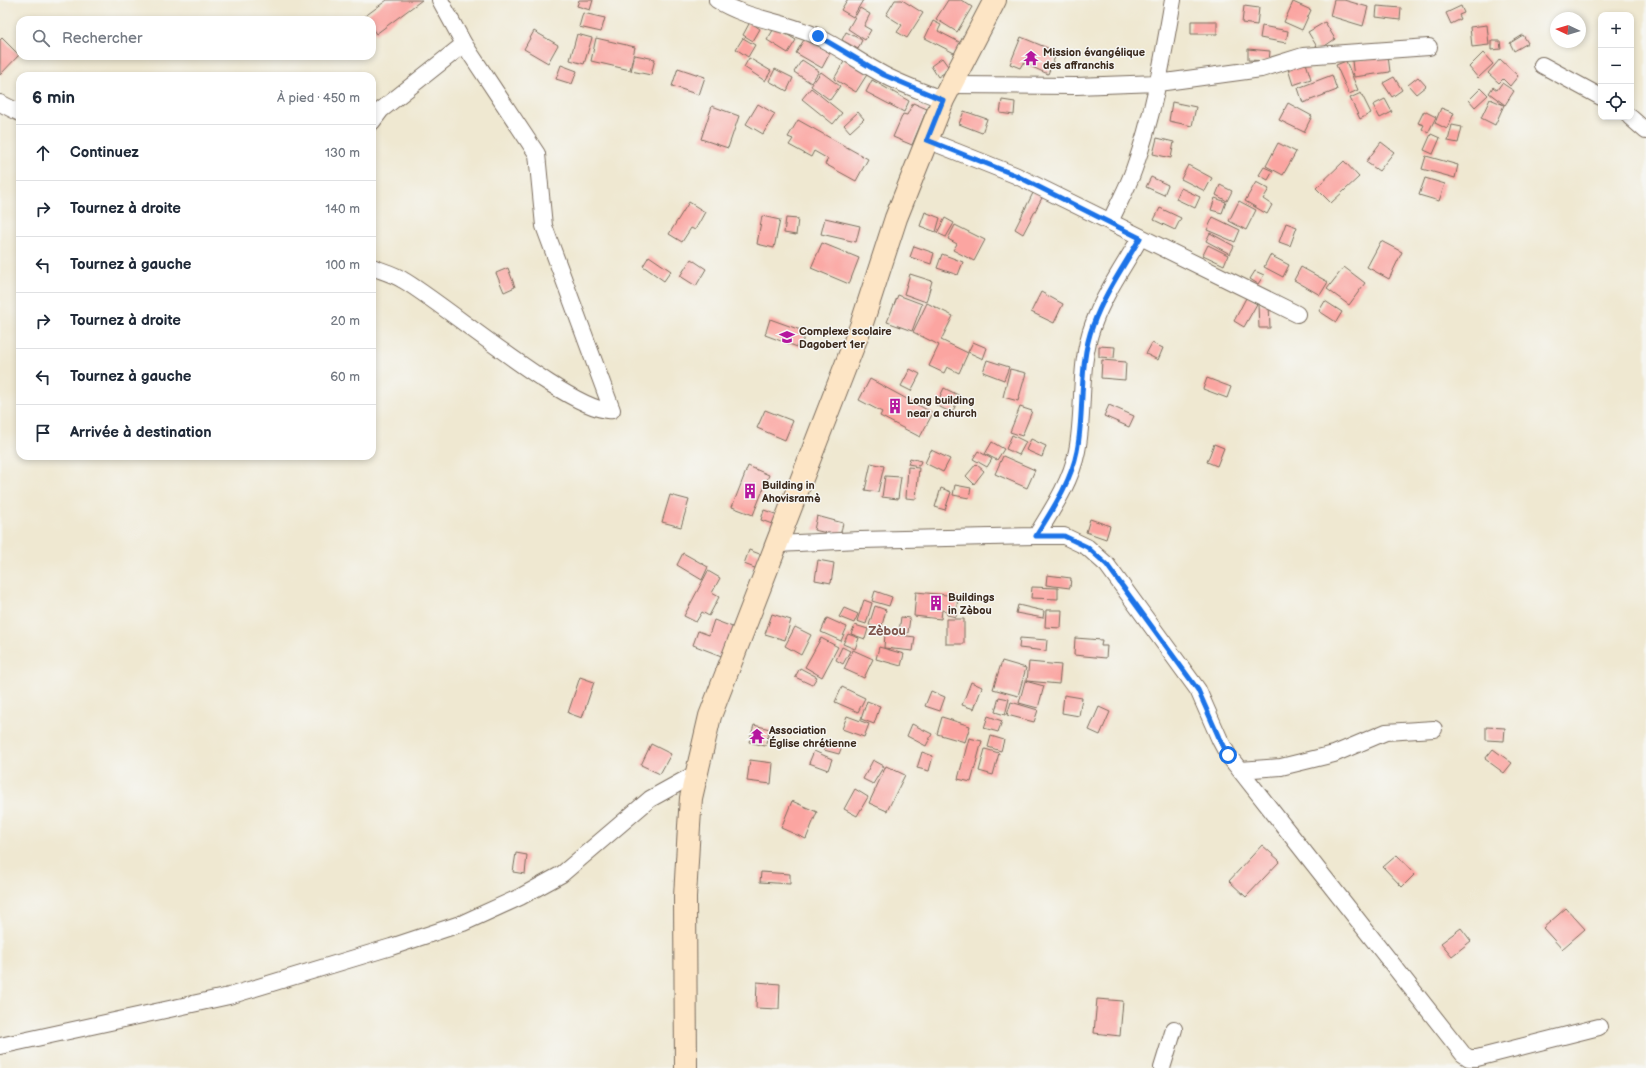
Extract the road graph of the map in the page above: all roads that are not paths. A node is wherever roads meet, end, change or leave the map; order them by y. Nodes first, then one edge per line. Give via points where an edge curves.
1 (440, 0) edge
2 (717, 0) edge
3 (995, 0) edge
4 (1173, 0) edge
5 (464, 44) junction
6 (1429, 47) dead end
7 (1542, 65) dead end
8 (1158, 83) junction
9 (947, 93) junction
10 (1598, 95) edge
11 (1, 105) edge
12 (16, 111) edge
13 (376, 117) edge
14 (1633, 120) edge
15 (1646, 131) edge
16 (927, 140) junction
17 (1110, 222) junction
18 (1140, 238) junction
19 (376, 268) edge
20 (1297, 314) dead end
21 (1036, 536) junction
22 (777, 544) junction
23 (1434, 729) dead end
24 (1240, 770) junction
25 (697, 774) junction
26 (1599, 1027) dead end
27 (1174, 1029) dead end
28 (0, 1046) edge
29 (1481, 1063) edge
30 (686, 1068) edge
31 (1162, 1068) edge

1 - 5 street
2 - 9 street via 749,16 818,36 884,75
3 - 9 street
4 - 8 street
5 - 13 street
5 - 19 street via 537,154 544,226 612,410 593,406 562,392 402,279
6 - 8 street via 1303,56 1260,69
7 - 10 street
8 - 9 street
8 - 17 street via 1134,170
9 - 16 street
11 - 12 street
14 - 15 street
16 - 17 street via 1015,175
16 - 22 street via 896,218 861,326
17 - 18 street
18 - 20 street
18 - 21 street via 1113,284 1093,326 1087,348 1077,451 1064,486
21 - 22 street
21 - 24 street via 1064,536 1087,547 1107,565 1198,690 1220,740
22 - 25 street via 710,716
23 - 24 street via 1386,732 1334,754 1281,767
24 - 29 street via 1463,1054
25 - 28 street via 650,799 562,874 463,923 229,996
25 - 30 street via 691,798 685,897
26 - 29 street
27 - 31 street

